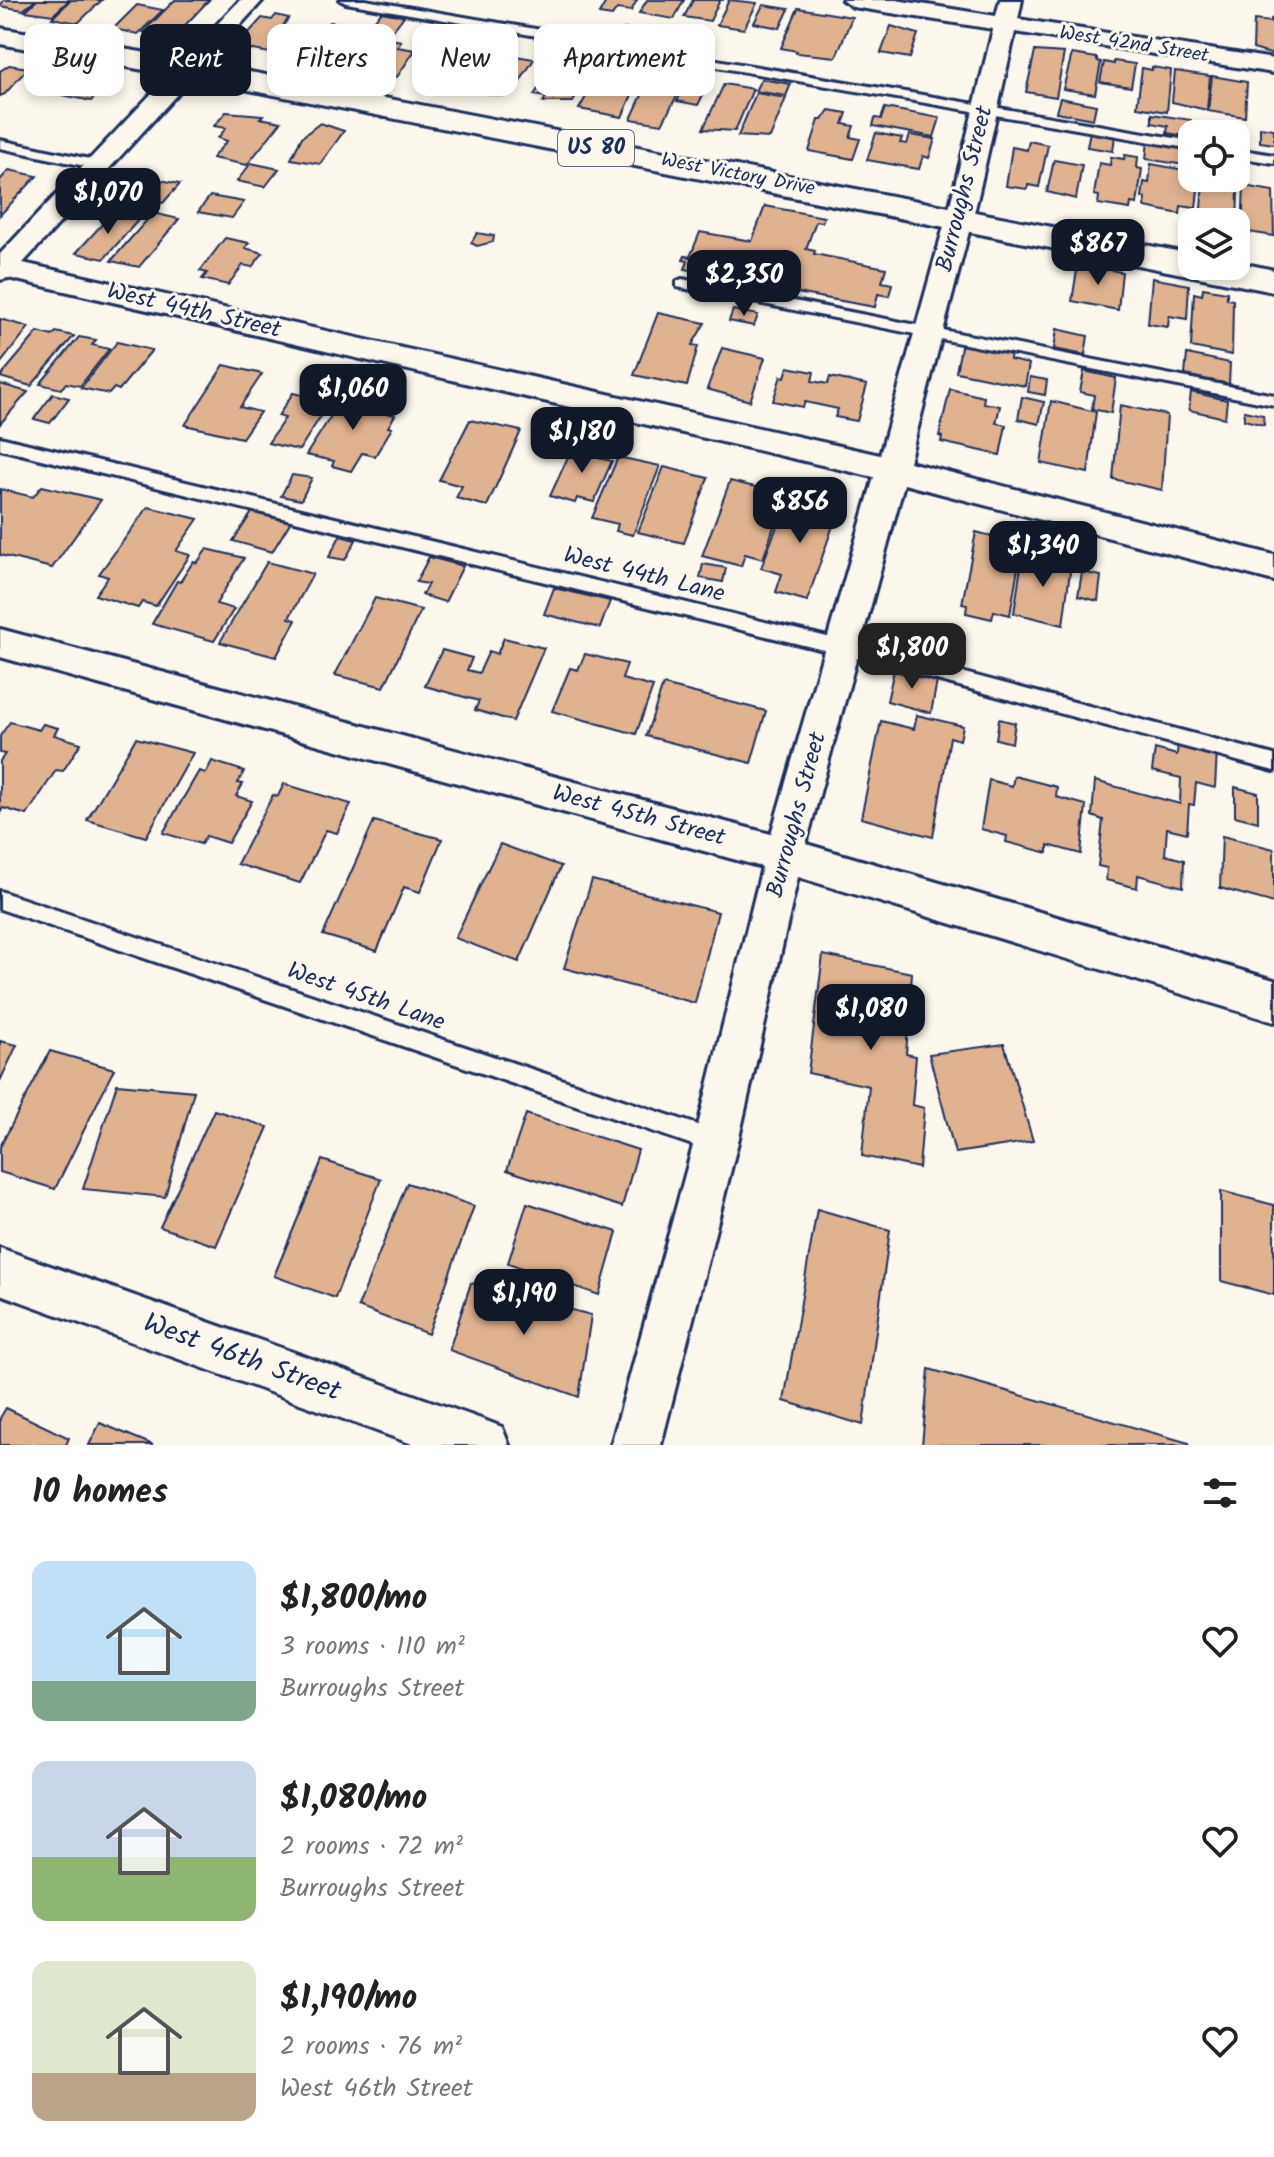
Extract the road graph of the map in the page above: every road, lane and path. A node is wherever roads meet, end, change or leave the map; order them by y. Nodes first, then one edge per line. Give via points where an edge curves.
1 (252, 0) edge
2 (346, 0) edge
3 (853, 0) edge
4 (1007, 12) edge
5 (0, 21) edge
6 (230, 24) edge
7 (0, 36) edge
8 (140, 51) edge
9 (140, 55) edge
10 (1274, 66) edge
11 (251, 73) edge
12 (163, 96) edge
13 (985, 110) junction
14 (1178, 143) edge
15 (0, 144) edge
16 (1250, 155) edge
17 (1274, 159) edge
18 (99, 165) junction
19 (962, 209) junction
20 (1178, 238) edge
21 (1250, 250) edge
22 (1274, 254) edge
23 (1178, 262) edge
24 (1, 269) edge
25 (1250, 276) edge
26 (1274, 281) edge
27 (682, 284) dead end
28 (928, 330) junction
29 (1274, 400) edge
30 (0, 443) edge
31 (890, 469) junction
32 (1274, 568) edge
33 (0, 643) edge
34 (844, 648) junction
35 (1274, 763) edge
36 (784, 855) junction
37 (0, 900) edge
38 (1274, 1001) edge
39 (716, 1142) junction
40 (0, 1271) edge
41 (484, 1445) edge
42 (636, 1445) edge

1 - 6 street
2 - 13 lane
3 - 4 street, West 42nd Street
4 - 10 street, West 42nd Street
4 - 13 street, Burroughs Street
5 - 8 main road, West Victory Drive / US 80
7 - 9 main road, West Victory Drive / US 80
11 - 19 main road, West Victory Drive / US 80
12 - 18 street
13 - 14 lane
13 - 19 street, Burroughs Street
15 - 18 lane
16 - 17 lane
18 - 24 street
19 - 20 main road, West Victory Drive / US 80
19 - 23 main road, West Victory Drive / US 80
19 - 28 street, Burroughs Street
21 - 22 main road
24 - 31 street, West 44th Street
25 - 26 main road
27 - 28 lane
28 - 29 lane
28 - 31 street, Burroughs Street
30 - 34 lane, West 44th Lane
31 - 32 street, West 44th Street
31 - 34 street, Burroughs Street
33 - 36 street, West 45th Street
34 - 35 lane, West 44th Lane
34 - 36 street, Burroughs Street
36 - 38 street, West 45th Street
36 - 39 street, Burroughs Street
37 - 39 lane, West 45th Lane
39 - 42 street, Burroughs Street
40 - 41 street, West 46th Street

